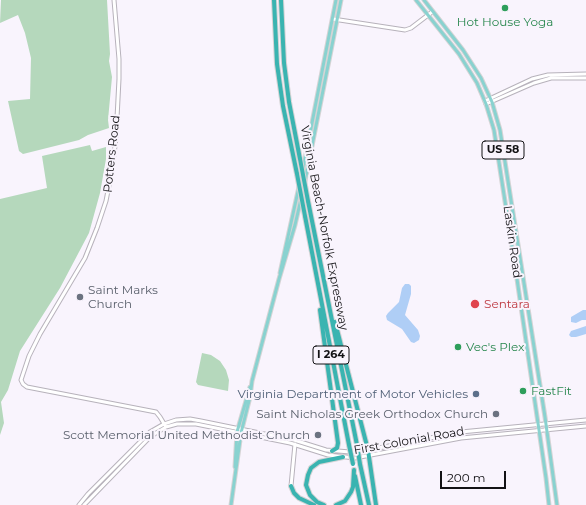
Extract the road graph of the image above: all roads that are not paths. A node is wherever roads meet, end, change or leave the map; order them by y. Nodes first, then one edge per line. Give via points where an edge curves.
1 (114, 0) edge
2 (274, 0) edge
3 (280, 0) edge
4 (336, 0) edge
5 (341, 0) edge
6 (416, 0) edge
7 (424, 0) edge
8 (432, 12) junction
9 (428, 15) junction
10 (335, 19) junction
11 (586, 74) edge
12 (586, 78) edge
13 (491, 100) junction
14 (486, 102) junction
15 (314, 264) junction
16 (326, 290) junction
17 (586, 420) edge
18 (546, 423) junction
19 (538, 424) junction
20 (165, 425) junction
21 (586, 426) edge
22 (239, 430) junction
23 (547, 430) junction
24 (539, 431) junction
25 (430, 438) junction
26 (417, 440) junction
27 (295, 443) junction
28 (419, 446) junction
29 (405, 449) junction
30 (368, 450) junction
31 (332, 451) junction
32 (369, 456) junction
33 (343, 457) junction
34 (354, 470) junction
35 (291, 486) joint
36 (79, 505) edge
37 (84, 505) edge
38 (231, 505) edge
39 (314, 505) edge
40 (324, 505) edge
41 (336, 505) edge
42 (361, 505) edge
43 (369, 505) edge
44 (376, 505) edge
45 (549, 505) edge
46 (557, 505) edge

1 - 20 main road, Potters Road via 119,79 116,138 107,196 101,220 89,248 40,334 21,380 27,387 156,412
2 - 15 highway, Virginia Beach-Norfolk Expressway / I 264, bridge via 277,64 283,106
3 - 16 highway, Virginia Beach-Norfolk Expressway / I 264, bridge via 289,102
4 - 10 main road
5 - 10 main road
6 - 9 main road, Laskin Road / US 58
7 - 8 main road, Laskin Road / US 58
8 - 9 main road
8 - 13 main road, Laskin Road / US 58 via 465,52
9 - 10 main road via 405,30
9 - 14 main road, Laskin Road / US 58 via 460,56 477,82
10 - 22 main road via 303,193
11 - 13 main road via 548,74 532,79
12 - 13 main road via 551,78
13 - 14 main road
13 - 18 main road, Laskin Road / US 58 via 500,130 513,202
14 - 19 main road, Laskin Road / US 58 via 494,130 503,183
15 - 31 highway via 338,444
15 - 34 highway, Virginia Beach-Norfolk Expressway / I 264, bridge
16 - 30 highway
16 - 43 highway, Virginia Beach-Norfolk Expressway / I 264, bridge
17 - 18 main road, First Colonial Road
18 - 19 main road, First Colonial Road
18 - 23 main road, Laskin Road / US 58
19 - 24 main road, Laskin Road / US 58
19 - 25 main road, First Colonial Road
20 - 22 main road, First Colonial Road via 190,423
20 - 36 main road via 145,437
20 - 37 main road
21 - 23 main road, First Colonial Road
22 - 27 main road, First Colonial Road
22 - 38 main road
23 - 24 main road, First Colonial Road
23 - 46 main road, Laskin Road / US 58
24 - 28 main road, First Colonial Road via 461,438
24 - 45 main road, Laskin Road / US 58
25 - 26 main road, First Colonial Road
25 - 28 main road via 421,442
26 - 29 main road via 416,444
26 - 30 main road, First Colonial Road
27 - 31 main road, First Colonial Road
27 - 33 main road, First Colonial Road via 328,455
27 - 35 main road
28 - 29 main road, First Colonial Road
29 - 32 main road, First Colonial Road
30 - 31 main road, First Colonial Road
30 - 32 highway
32 - 33 main road, First Colonial Road
32 - 44 highway
33 - 40 highway via 319,462 311,468 308,475 306,485 310,495
34 - 41 highway via 351,492 345,501
34 - 42 highway, Virginia Beach-Norfolk Expressway / I 264
35 - 39 highway via 296,496

